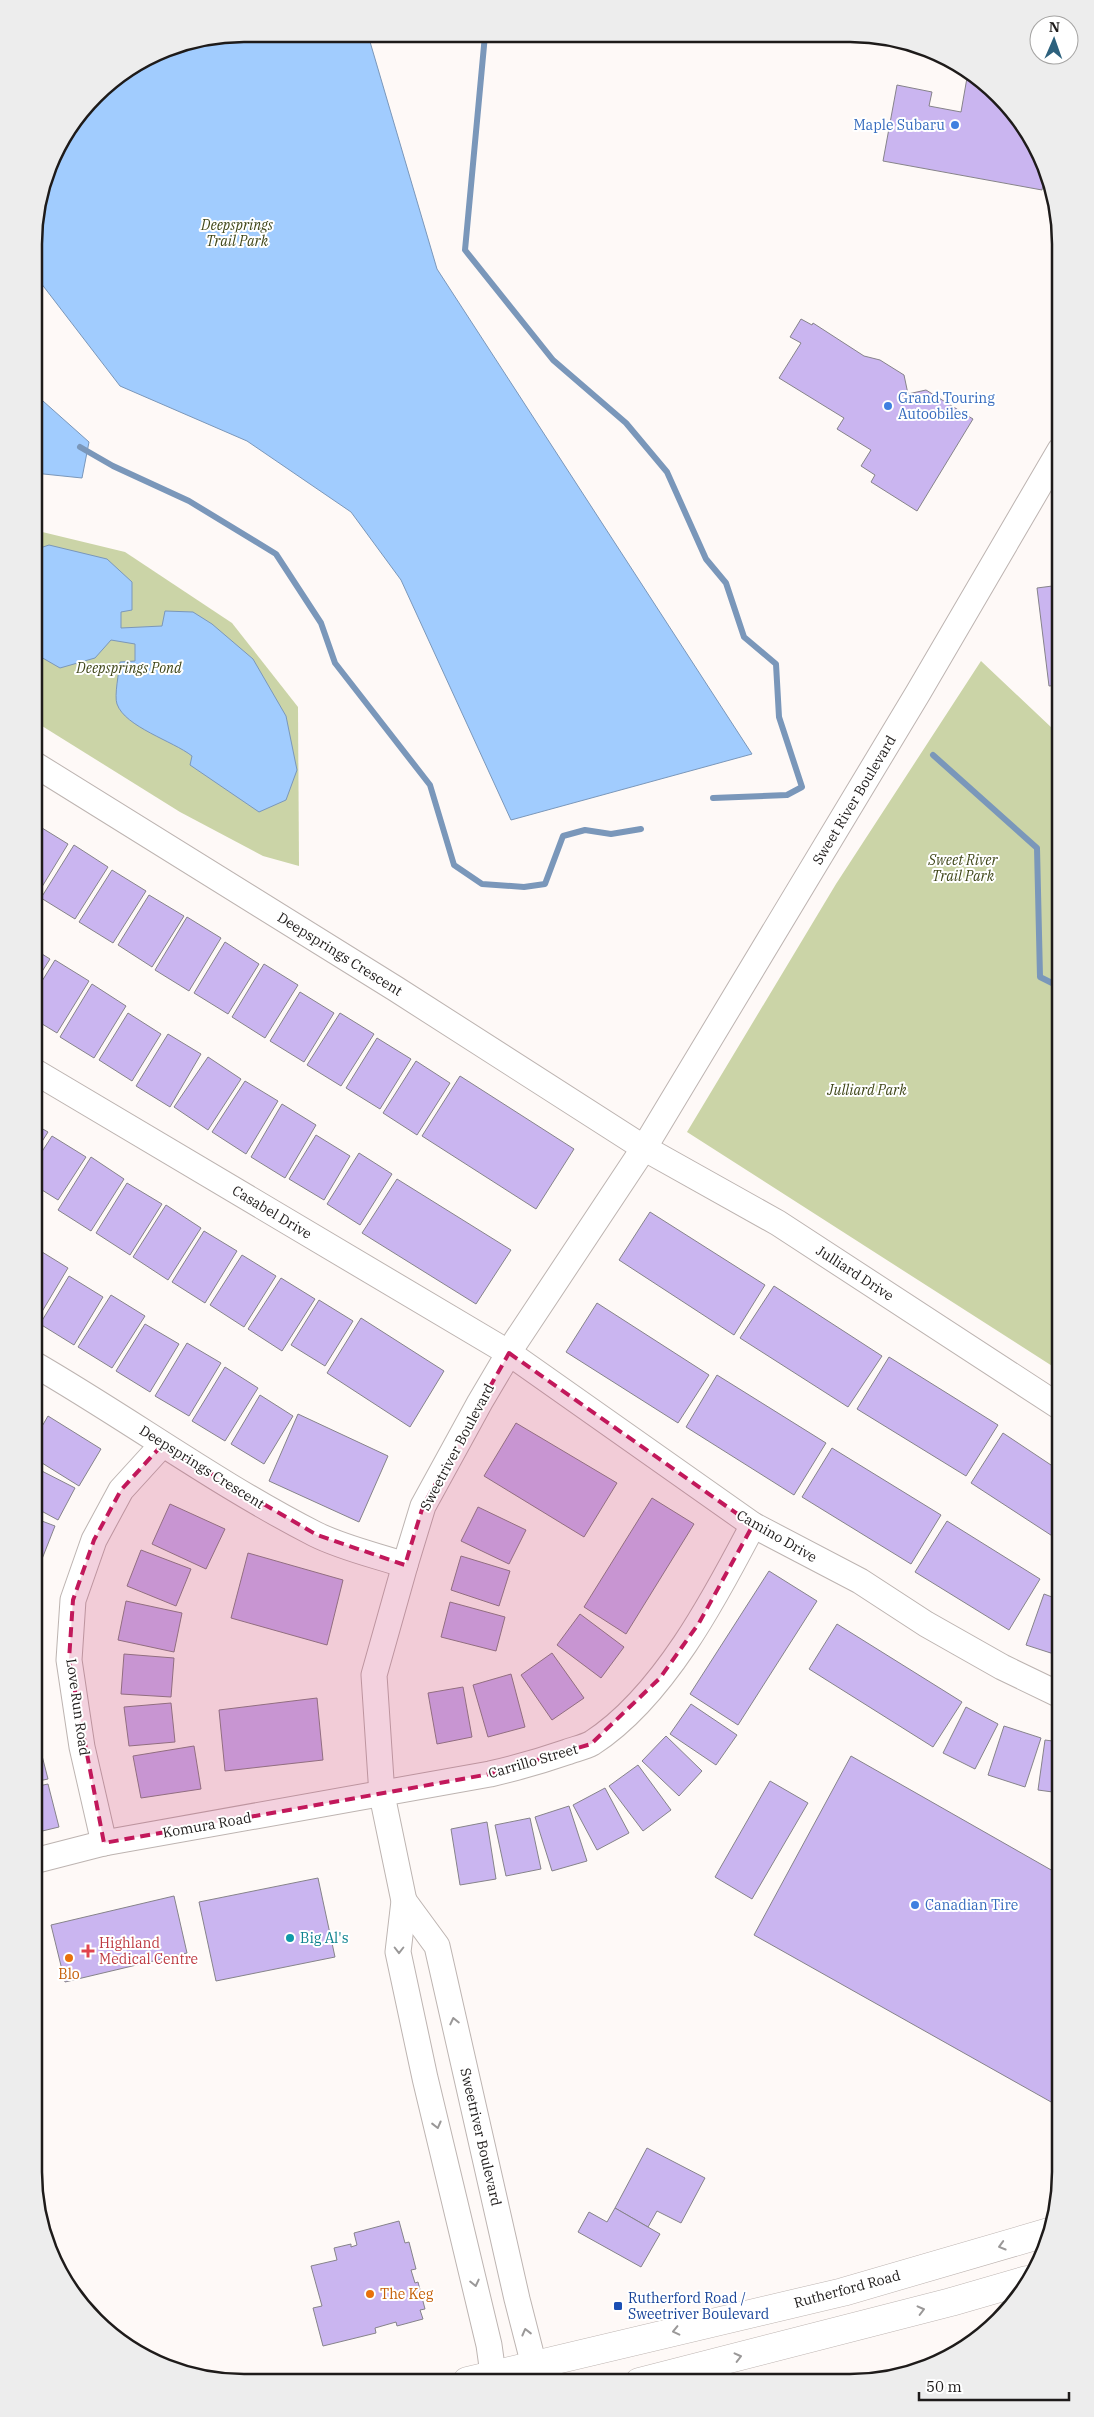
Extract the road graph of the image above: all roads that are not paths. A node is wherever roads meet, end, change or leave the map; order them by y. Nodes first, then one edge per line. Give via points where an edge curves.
1 (1052, 464) edge
2 (42, 769) edge
3 (42, 1076) edge
4 (644, 1148) junction
5 (509, 1352) junction
6 (42, 1369) edge
7 (1052, 1402) edge
8 (162, 1445) junction
9 (753, 1525) junction
10 (404, 1565) junction
11 (1052, 1691) edge
12 (382, 1795) junction
13 (104, 1843) junction
14 (42, 1859) edge
15 (404, 1902) junction
16 (1042, 2234) edge
17 (1019, 2282) edge
18 (536, 2373) edge
19 (493, 2374) edge
20 (670, 2374) edge

1 - 4 street, Sweet River Boulevard
2 - 4 street, Deepsprings Crescent
3 - 5 street, Casabel Drive
4 - 5 street, Sweetriver Boulevard
4 - 7 street, Julliard Drive via 778,1223
5 - 9 street, Camino Drive
5 - 10 street, Sweetriver Boulevard via 423,1506
6 - 8 street, Deepsprings Crescent
8 - 10 street, Deepsprings Crescent via 317,1535
8 - 13 street, Love Run Road via 121,1490 94,1540 73,1600 69,1660 82,1747
9 - 11 street, Camino Drive via 860,1582 1002,1667
9 - 12 street, Carrillo Street via 699,1624 660,1678 622,1718 591,1744 490,1774
10 - 12 street, Sweetriver Boulevard via 374,1675
12 - 13 street, Komura Road
12 - 15 street, Sweetriver Boulevard
13 - 14 street, Komura Road
18 -> 15 street, Sweetriver Boulevard via 437,1946
15 -> 19 street, Sweetriver Boulevard via 398,1952
16 -> 18 main road, Rutherford Road via 843,2292
20 -> 17 main road

